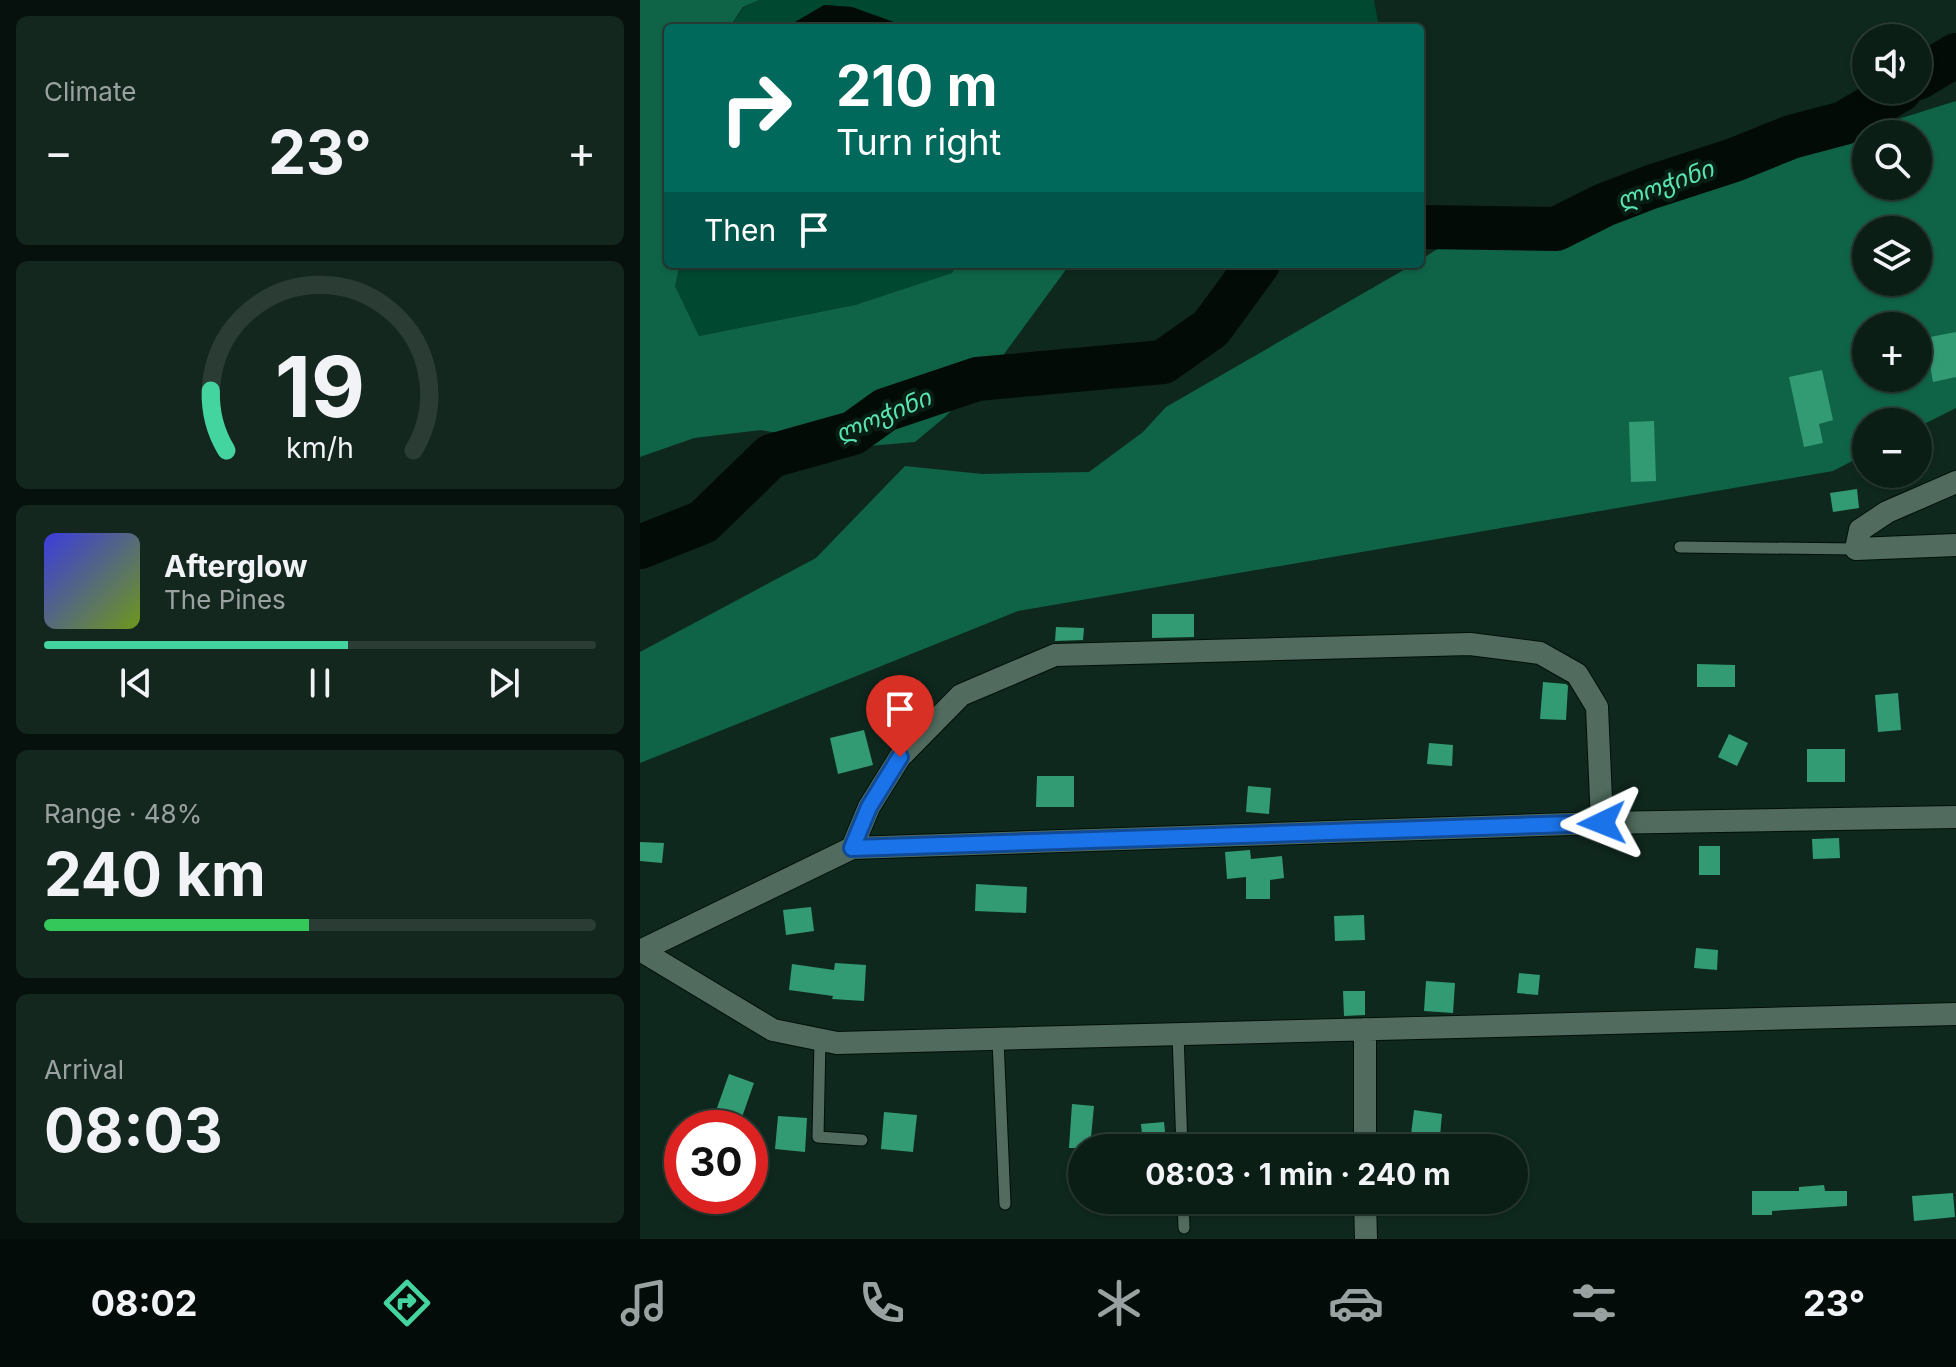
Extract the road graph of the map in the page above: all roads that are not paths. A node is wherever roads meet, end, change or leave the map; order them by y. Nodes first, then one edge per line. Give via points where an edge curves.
1 (1956, 482) edge
2 (1956, 545) edge
3 (1680, 547) dead end
4 (1856, 549) junction
5 (1956, 817) edge
6 (1602, 823) junction
7 (852, 848) junction
8 (641, 950) edge
9 (1956, 1014) edge
10 (1365, 1029) junction
11 (1178, 1034) junction
12 (820, 1040) junction
13 (998, 1040) junction
14 (1182, 1134) edge
15 (1365, 1134) edge
16 (862, 1140) dead end
17 (1005, 1204) dead end
18 (1184, 1214) edge
19 (1365, 1214) edge
20 (1184, 1228) dead end
21 (1366, 1239) edge

1 - 4 street via 1887,512 1860,530
2 - 4 street
3 - 4 lane
5 - 6 street
6 - 7 street
6 - 7 street via 1597,707 1577,674 1540,653 1470,644 1055,655 961,695 900,757 869,807
7 - 8 street
8 - 12 street via 773,1030
9 - 10 street
10 - 11 street
10 - 15 street
11 - 13 street
11 - 14 lane
12 - 13 street
12 - 16 lane via 818,1137
13 - 17 lane
18 - 20 lane
19 - 21 street

